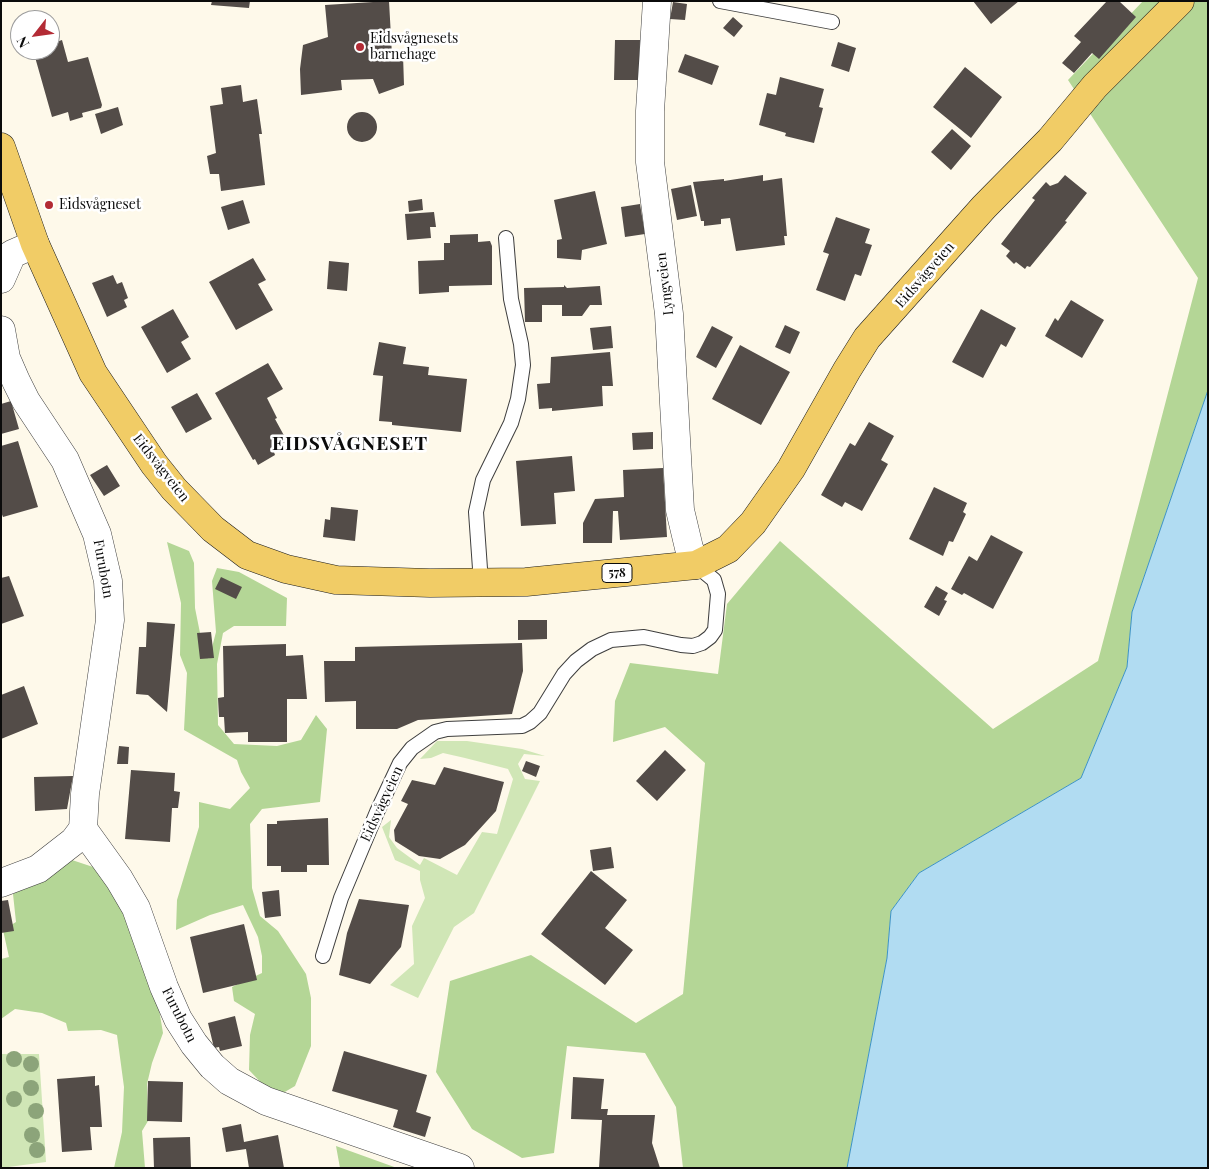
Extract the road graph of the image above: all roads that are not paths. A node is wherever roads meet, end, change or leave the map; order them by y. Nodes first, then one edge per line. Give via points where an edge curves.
1 (657, 1) edge
2 (720, 1) edge
3 (1180, 1) edge
4 (832, 22) dead end
5 (1, 147) edge
6 (506, 238) dead end
7 (35, 244) junction
8 (1, 279) edge
9 (1, 330) edge
10 (696, 565) junction
11 (481, 584) junction
12 (83, 829) junction
13 (1, 883) edge
14 (323, 956) dead end
15 (460, 1168) edge

1 - 10 street, Lyngveien via 650,162 669,314 680,510
2 - 4 lane
3 - 10 main road, Eidsvågveien / 578 via 1095,86 1050,140 867,338 791,468 753,522 728,549
5 - 7 main road, Eidsvågveien / 578
6 - 11 lane via 510,299 523,365 511,423 483,480 476,512
7 - 8 street via 12,254
7 - 11 main road, Eidsvågveien / 578 via 94,373 154,464 213,528 248,555 286,569 336,580
9 - 12 street, Furubotn via 6,358 16,381 65,460 80,492 97,534 108,581 110,620 85,794
10 - 11 main road, Eidsvågveien / 578
10 - 14 lane, Eidsvågveien via 714,580 718,594 717,621 710,638 693,646 644,637 611,640 592,648 576,661 540,713 530,722 522,726 447,729 435,732 412,748 400,763 377,812 341,898
12 - 13 street via 74,841 38,869
12 - 15 street, Furubotn via 120,879 136,908 178,1018 212,1066 229,1081 266,1101

